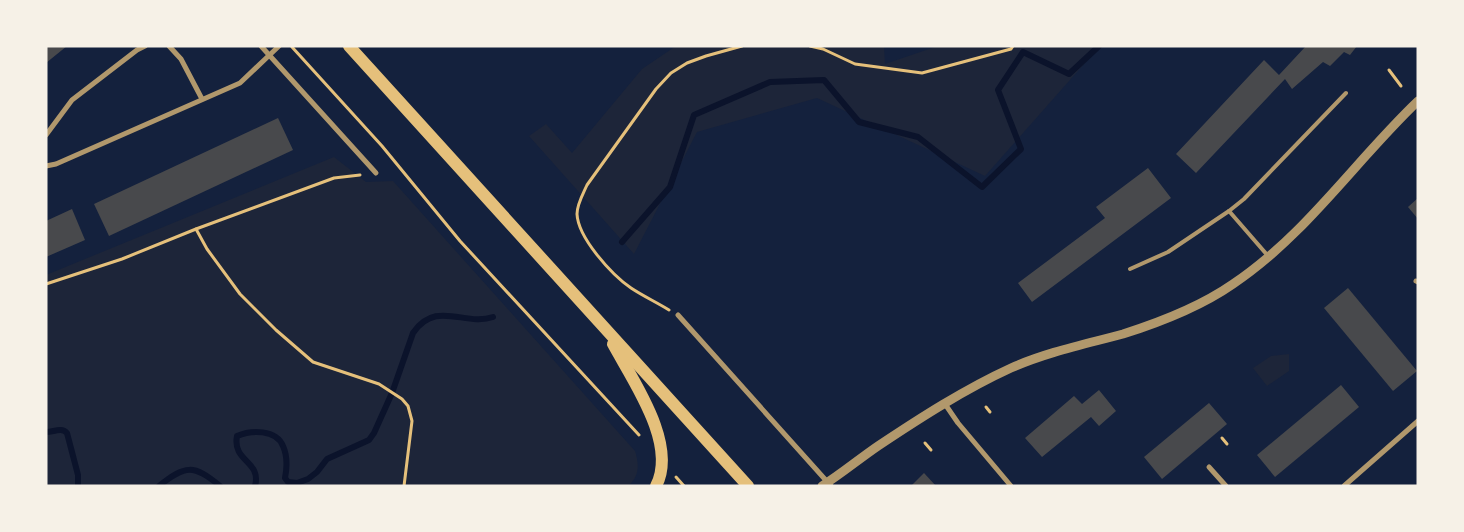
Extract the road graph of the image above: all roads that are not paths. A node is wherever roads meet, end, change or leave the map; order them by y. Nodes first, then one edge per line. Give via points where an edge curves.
1 (145, 46) edge
2 (169, 46) edge
3 (261, 46) edge
4 (279, 46) edge
5 (349, 46) edge
6 (357, 52) edge
7 (269, 56) junction
8 (1346, 93) dead end
9 (202, 99) junction
10 (1418, 101) edge
11 (46, 135) edge
12 (46, 166) edge
13 (376, 173) road end
14 (1229, 211) junction
15 (1269, 257) junction
16 (1130, 269) dead end
17 (678, 315) road end
18 (603, 327) junction
19 (945, 404) junction
20 (1418, 421) edge
21 (1209, 467) dead end
22 (827, 485) edge
23 (656, 486) edge
24 (748, 486) edge
25 (1012, 486) edge
26 (1226, 486) edge
27 (1344, 486) edge

1 - 11 street via 72,100
2 - 9 street via 181,59
3 - 7 street
4 - 7 street
5 - 6 main road
6 - 18 main road
7 - 9 street via 240,82
7 - 13 street
8 - 14 lane
9 - 12 street
10 - 15 street via 1294,236
14 - 15 lane
14 - 16 lane via 1168,252
15 - 19 street via 1232,285 1193,307 1152,324 1038,357
17 - 22 street
18 - 23 main road via 651,414 662,446
18 - 24 main road
19 - 22 street via 877,447
19 - 25 street
20 - 27 street
21 - 26 street

